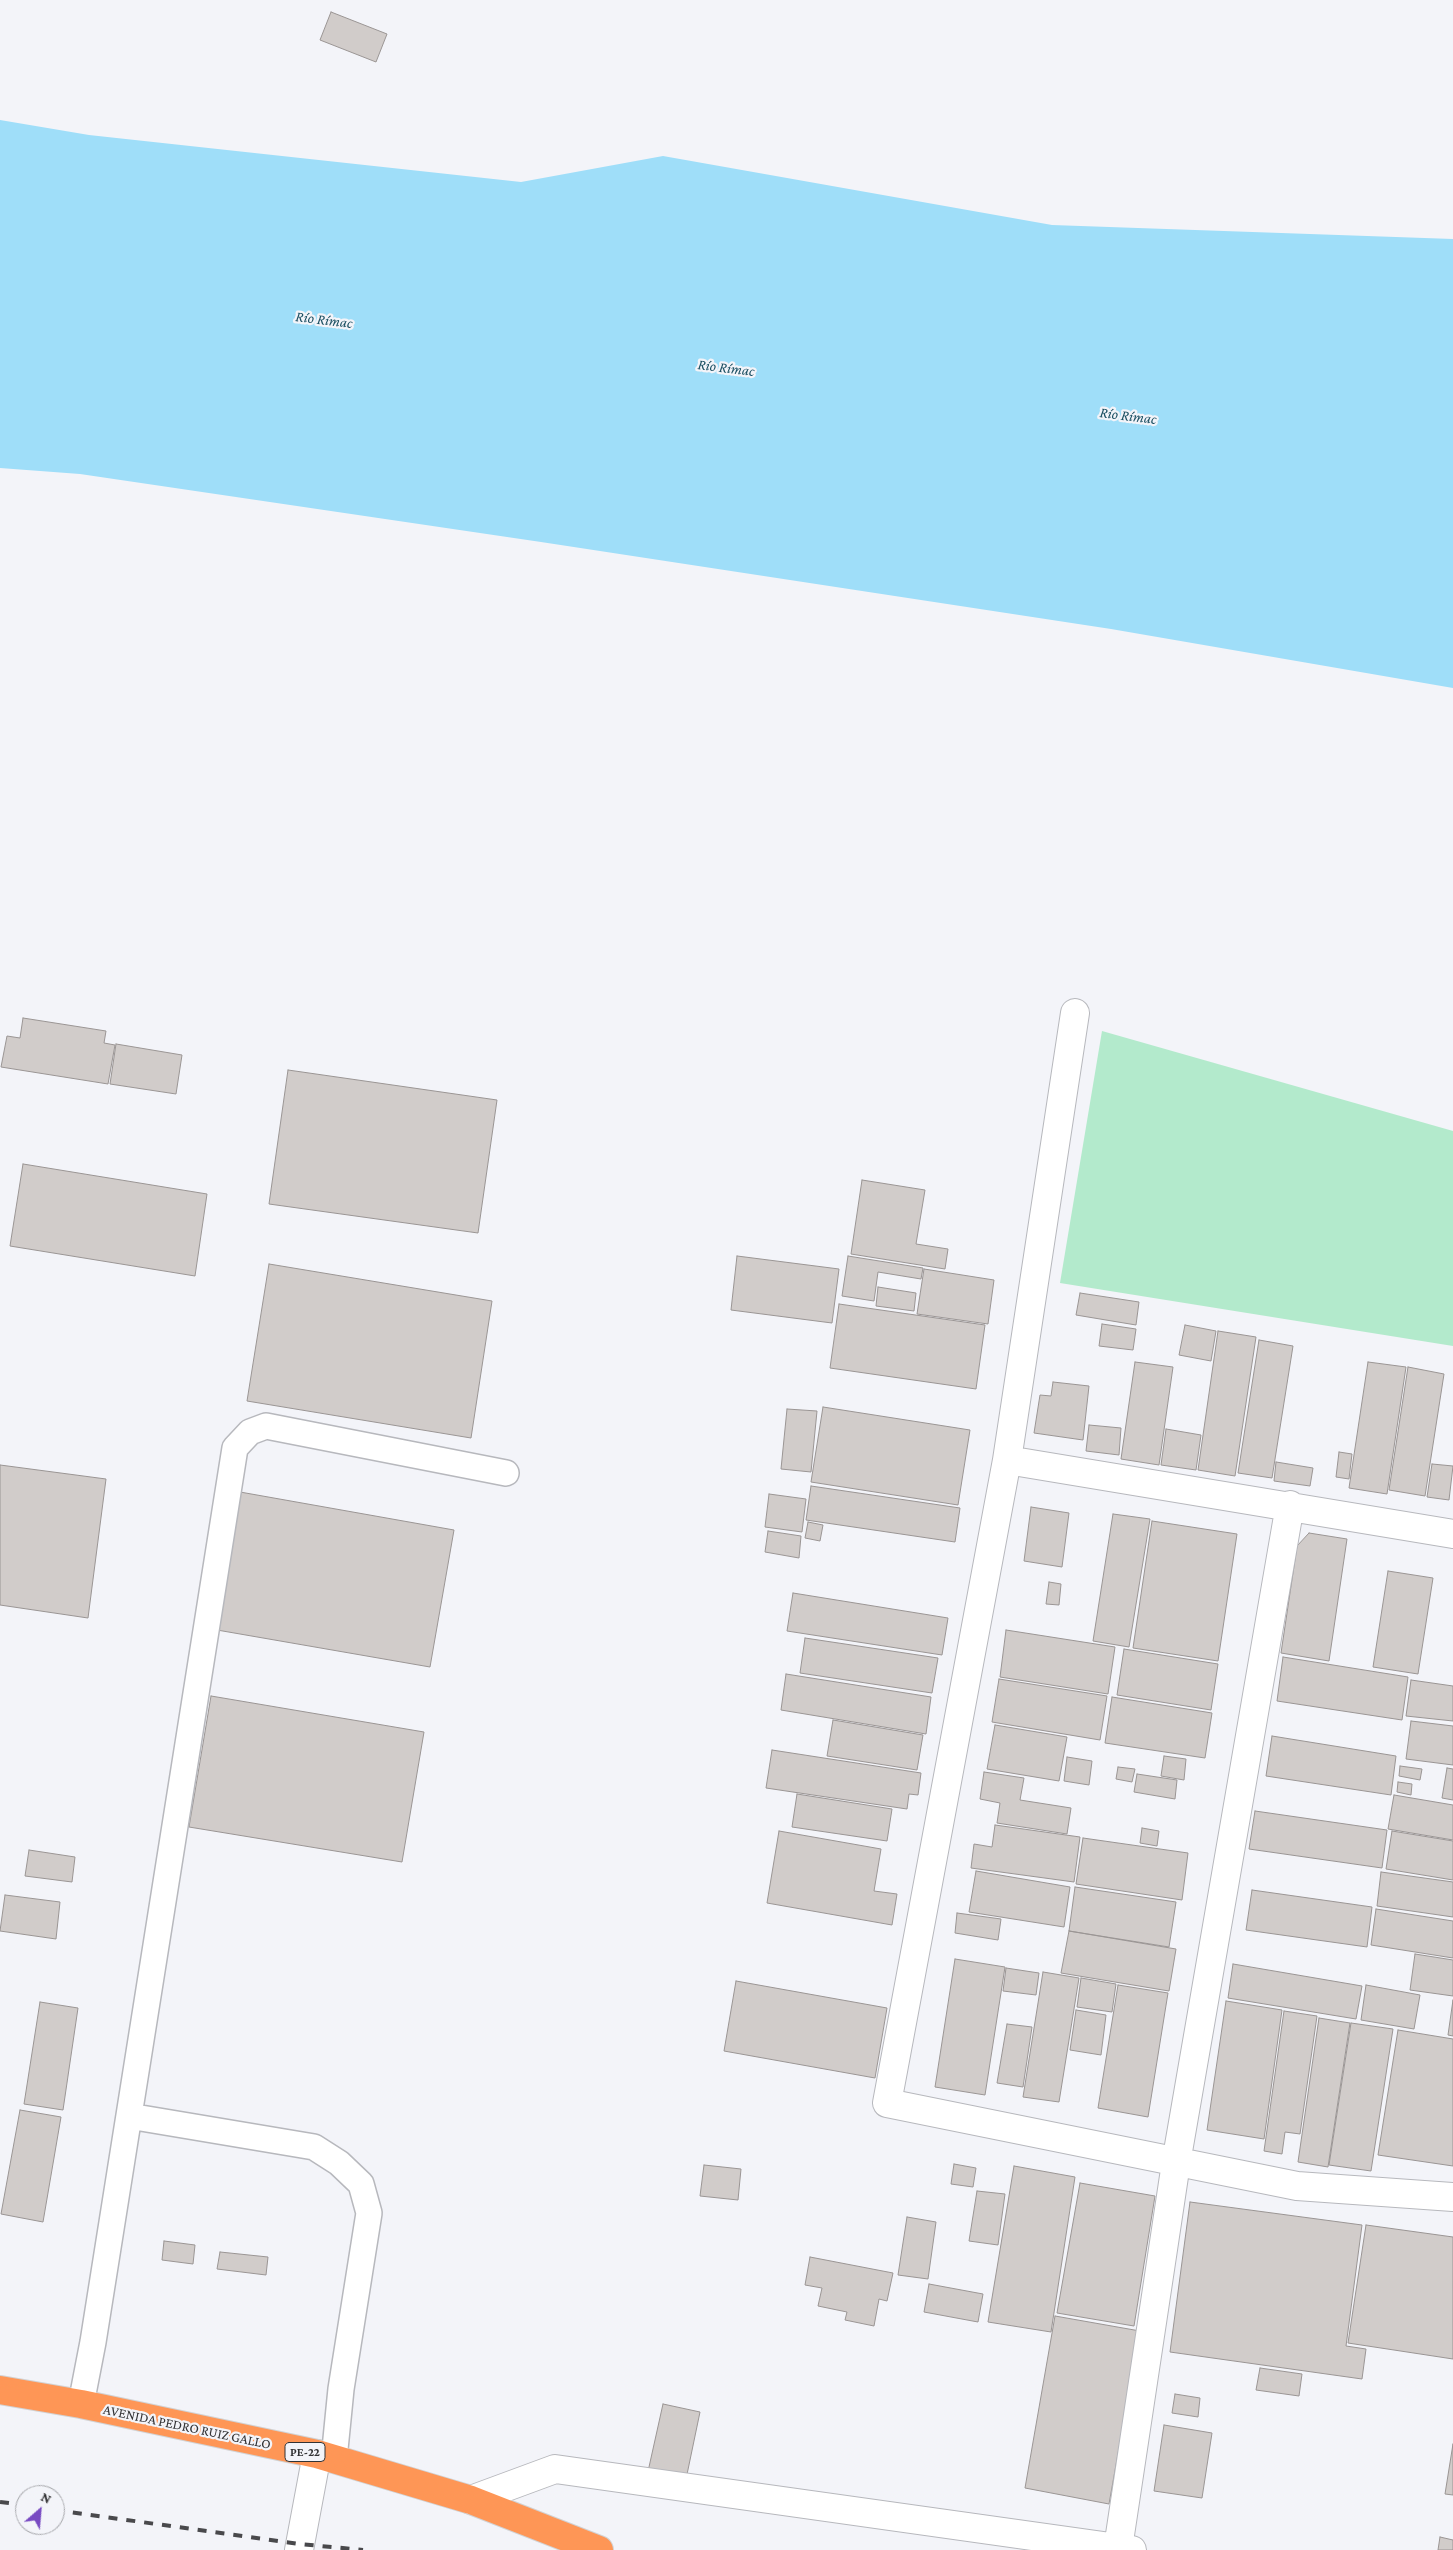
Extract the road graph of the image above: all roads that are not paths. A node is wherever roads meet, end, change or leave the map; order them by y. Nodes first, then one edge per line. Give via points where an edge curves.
1 (1075, 1014) dead end
2 (1007, 1460) junction
3 (506, 1473) dead end
4 (1290, 1505) junction
5 (1453, 1534) edge
6 (129, 2116) junction
7 (1176, 2163) junction
8 (1453, 2197) edge
9 (0, 2390) edge
10 (81, 2404) junction
11 (326, 2457) junction
12 (472, 2500) junction
13 (1125, 2549) edge
14 (299, 2550) edge
15 (599, 2550) edge

1 - 2 street
2 - 4 street
2 - 7 street via 887,2103
3 - 6 lane via 266,1426 250,1432 235,1448
4 - 5 street
4 - 7 street
6 - 10 lane
6 - 11 lane via 314,2147 339,2163 361,2184 369,2213 341,2389
7 - 8 street via 1297,2186
7 - 13 street
9 - 10 highway, AVENIDA PEDRO RUIZ GALLO / PE-22
10 - 11 highway, AVENIDA PEDRO RUIZ GALLO / PE-22
11 - 12 highway, AVENIDA PEDRO RUIZ GALLO / PE-22
11 - 14 street
12 - 13 street via 554,2468
12 - 15 highway, AVENIDA PEDRO RUIZ GALLO / PE-22

